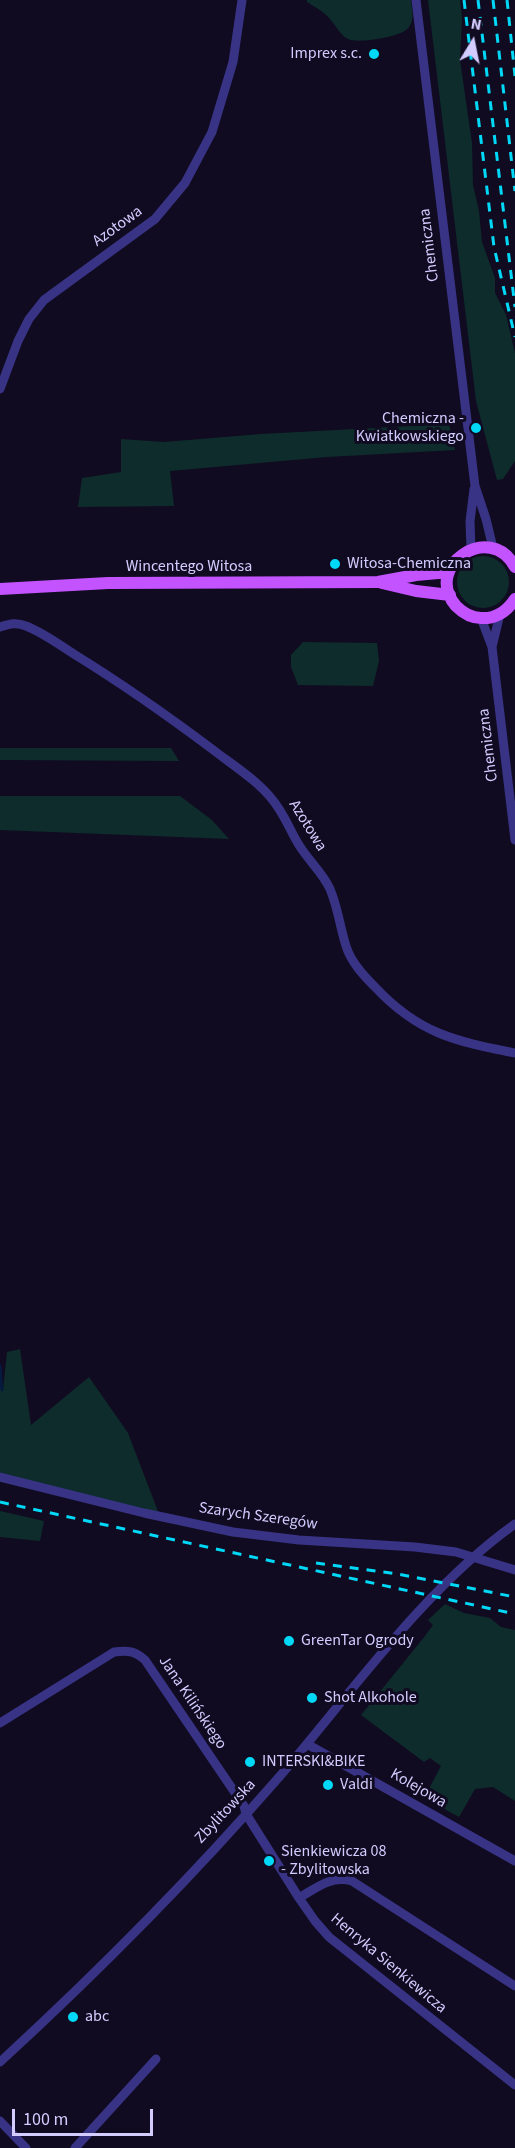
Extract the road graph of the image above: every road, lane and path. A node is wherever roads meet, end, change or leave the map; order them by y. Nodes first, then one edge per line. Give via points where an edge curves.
1 (242, 0) edge
2 (416, 0) edge
3 (0, 389) edge
4 (475, 486) junction
5 (493, 548) junction
6 (471, 549) junction
7 (515, 567) edge
8 (449, 572) junction
9 (378, 582) junction
10 (0, 589) edge
11 (450, 595) junction
12 (515, 599) edge
13 (500, 614) junction
14 (481, 618) junction
15 (0, 627) edge
16 (492, 647) junction
17 (515, 840) edge
18 (515, 1053) edge
19 (0, 1477) edge
20 (515, 1524) edge
21 (515, 1570) edge
22 (0, 1723) edge
23 (307, 1744) junction
24 (246, 1814) junction
25 (515, 1861) edge
26 (299, 1898) junction
27 (515, 1986) edge
28 (156, 2059) dead end
29 (0, 2061) edge
30 (515, 2085) edge
31 (0, 2121) edge
32 (26, 2148) edge
33 (75, 2148) edge

1 - 3 street, Azotowa via 233,62 212,132 185,183 155,219 44,300 18,341
2 - 4 street, Chemiczna
4 - 5 street, Chemiczna
4 - 6 street, Chemiczna
5 - 6 main road
5 - 7 main road via 507,556
6 - 8 main road via 460,556
8 - 9 main road, Wincentego Witosa
8 - 11 main road
9 - 10 main road, Wincentego Witosa
9 - 11 main road, Wincentego Witosa
11 - 14 main road via 465,614
12 - 13 main road
13 - 14 main road
13 - 16 street, Chemiczna
14 - 16 street, Chemiczna
15 - 18 street, Azotowa via 15,623 53,641 124,684 242,772 279,809 299,846 329,886 346,947 375,987 419,1024 436,1033 462,1043
16 - 17 street, Chemiczna
19 - 21 street, Szarych Szeregów via 233,1532 456,1552
20 - 23 street, Zbylitowska via 447,1583
22 - 24 street, Jana Kilińskiego via 114,1652 128,1650 145,1660
23 - 24 street, Zbylitowska
23 - 25 street, Kolejowa
24 - 26 street, Henryka Sienkiewicza
24 - 29 street, Zbylitowska via 92,1976
26 - 27 street via 328,1881 352,1881
26 - 30 street, Henryka Sienkiewicza via 329,1937
28 - 33 street
31 - 32 street

